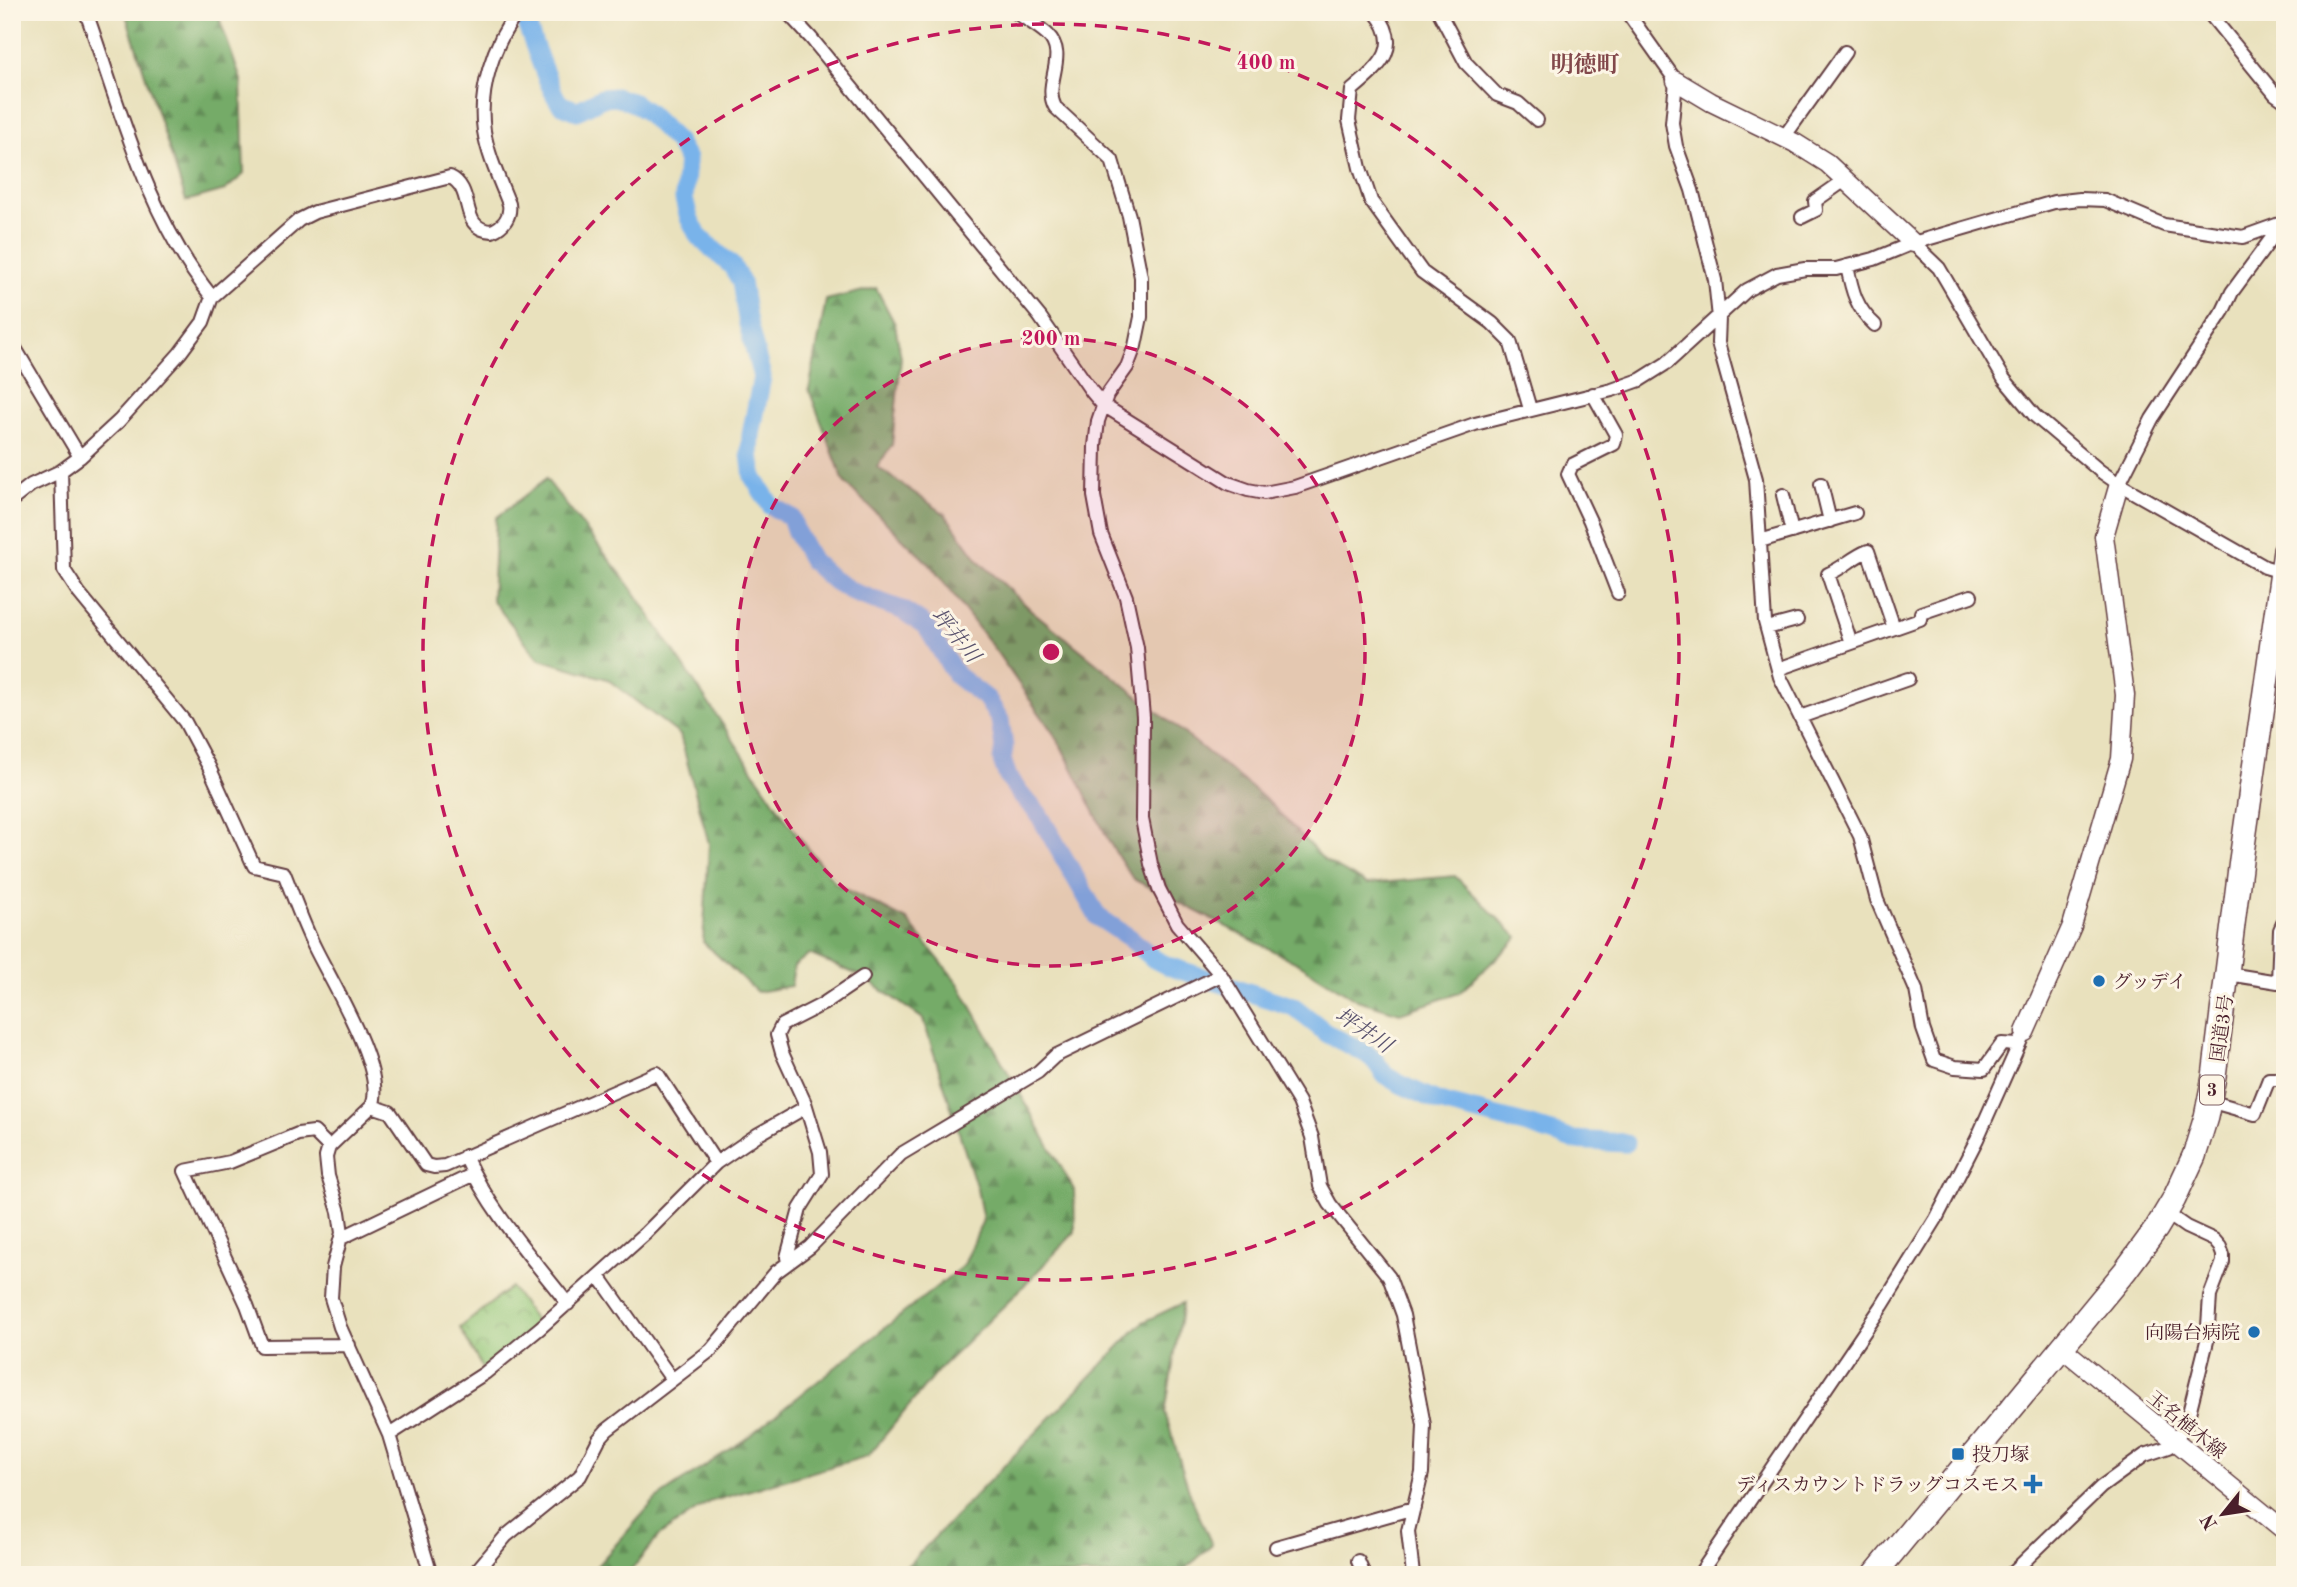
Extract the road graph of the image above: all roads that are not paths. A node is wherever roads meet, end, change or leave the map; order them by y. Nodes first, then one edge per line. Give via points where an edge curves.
1 (86, 12) edge
2 (787, 12) edge
3 (1015, 12) edge
4 (1375, 12) edge
5 (1439, 12) edge
6 (1627, 12) edge
7 (2208, 12) edge
8 (514, 17) edge
9 (1845, 52) dead end
10 (1676, 81) junction
11 (2285, 101) edge
12 (1537, 120) dead end
13 (1784, 138) junction
14 (1845, 180) junction
15 (1802, 217) dead end
16 (2284, 222) edge
17 (1913, 243) junction
18 (1847, 266) junction
19 (212, 297) junction
20 (1719, 318) junction
21 (1874, 325) dead end
22 (12, 343) edge
23 (1593, 394) junction
24 (1103, 405) junction
25 (1530, 410) junction
26 (80, 457) junction
27 (61, 471) junction
28 (1821, 484) dead end
29 (2119, 484) junction
30 (1783, 495) dead end
31 (12, 500) edge
32 (1856, 513) dead end
33 (1830, 520) junction
34 (1792, 531) junction
35 (1760, 541) junction
36 (2283, 561) edge
37 (1618, 593) dead end
38 (1970, 596) dead end
39 (1797, 620) dead end
40 (1767, 628) junction
41 (1894, 628) junction
42 (1851, 643) junction
43 (2278, 650) edge
44 (1778, 670) junction
45 (1908, 679) dead end
46 (1800, 717) junction
47 (2285, 919) edge
48 (2228, 974) junction
49 (1221, 975) junction
50 (863, 977) dead end
51 (2022, 1039) junction
52 (2285, 1079) edge
53 (2209, 1101) junction
54 (372, 1106) junction
55 (806, 1107) junction
56 (329, 1147) junction
57 (465, 1156) junction
58 (716, 1163) junction
59 (474, 1174) junction
60 (2166, 1213) junction
61 (341, 1238) junction
62 (788, 1262) junction
63 (599, 1276) junction
64 (568, 1304) junction
65 (349, 1345) junction
66 (2062, 1348) junction
67 (671, 1378) junction
68 (388, 1435) junction
69 (2175, 1441) junction
70 (1414, 1508) junction
71 (2285, 1531) edge
72 (1907, 1533) junction
73 (1276, 1547) dead end
74 (1358, 1561) dead end
75 (431, 1575) edge
76 (473, 1575) edge
77 (1364, 1575) edge
78 (1413, 1575) edge
79 (1699, 1575) edge
80 (1864, 1575) edge
81 (1874, 1575) edge
82 (2010, 1575) edge

1 - 19 street via 157,211 189,269
2 - 24 street via 1040,317
3 - 24 street via 1053,41 1057,54 1052,101 1112,160 1135,240 1143,291 1138,336 1130,360
4 - 25 street via 1388,31 1386,54 1372,74 1352,90 1349,120 1371,201 1422,272 1510,341
5 - 12 street via 1466,63 1497,95 1518,103
6 - 10 street
7 - 11 street
8 - 19 street via 494,54 483,111 487,144 509,204 509,215 501,226 492,231 478,226 469,215 463,187 444,177 305,216
9 - 13 street
10 - 13 street
10 - 20 street via 1672,123 1676,146 1715,280
13 - 14 street via 1827,163
14 - 15 street via 1815,201 1816,210
14 - 17 street
16 - 17 street via 2243,237 2164,225 2105,200 2080,198 2053,201
16 - 29 street via 2232,292 2152,419
17 - 18 street
17 - 29 street via 1939,268 2004,379 2035,416
18 - 20 street via 1777,274 1747,290
18 - 21 street via 1853,295
19 - 26 street via 203,322 180,353
20 - 23 street via 1640,380
20 - 35 street via 1718,343 1756,479
22 - 26 street
23 - 25 street
23 - 37 street via 1616,435 1614,444 1572,465 1568,474
24 - 25 street via 1228,482 1264,492 1310,483 1475,424
24 - 49 street via 1096,434 1094,496 1101,534 1126,597 1137,648 1143,717 1142,818 1149,853 1159,889 1177,924
26 - 27 street
27 - 31 street
27 - 54 street via 64,570 185,722 254,866 284,873 375,1080
28 - 33 street
29 - 36 street via 2265,567
29 - 51 street via 2104,536 2126,695 2121,759 2072,926
30 - 34 street
32 - 33 street
33 - 34 street
34 - 35 street
35 - 40 street
36 - 43 highway, 国道3号 / 3
38 - 41 street
39 - 40 street
40 - 44 street
41 - 42 street
41 - 42 street via 1868,551 1828,574
42 - 44 street
43 - 48 highway, 国道3号 / 3 via 2241,860
44 - 46 street
45 - 46 street
46 - 51 street via 1860,836 1877,900 1916,990 1934,1060 1984,1069 2002,1044
47 - 48 street via 2280,929 2278,982
48 - 53 highway, 国道3号 / 3
49 - 62 street via 1055,1056 1038,1072 918,1142 810,1247
49 - 70 street via 1299,1102 1320,1186 1389,1277 1403,1315 1424,1425 1422,1473
50 - 55 street via 778,1028 782,1053
51 - 79 street via 1936,1219
52 - 53 street via 2269,1079 2255,1114
53 - 60 highway, 国道3号 / 3 via 2194,1156
54 - 56 street
54 - 57 street via 390,1112 426,1165 445,1166
55 - 58 street
55 - 62 street via 822,1174 800,1209
56 - 61 street via 326,1168
56 - 65 street via 314,1132 298,1134 230,1162 185,1171 262,1346
57 - 58 street via 657,1073
57 - 59 street
58 - 63 street
59 - 61 street
59 - 64 street
60 - 66 highway, 国道3号 / 3
60 - 69 street via 2214,1240 2223,1262 2210,1296 2207,1341 2189,1418
61 - 65 street via 331,1298
62 - 67 street via 721,1340
63 - 64 street
63 - 67 street
64 - 68 street via 485,1373
65 - 68 street
66 - 69 street, 玉名植木線
66 - 72 highway, 国道3号 / 3
67 - 76 street via 607,1430 580,1476 506,1536
68 - 75 street
69 - 71 street, 玉名植木線
69 - 82 street via 2101,1487
70 - 73 street
70 - 78 street via 1408,1531
72 - 80 highway, 国道3号 / 3
72 - 81 highway, 国道3号 / 3
74 - 77 street

